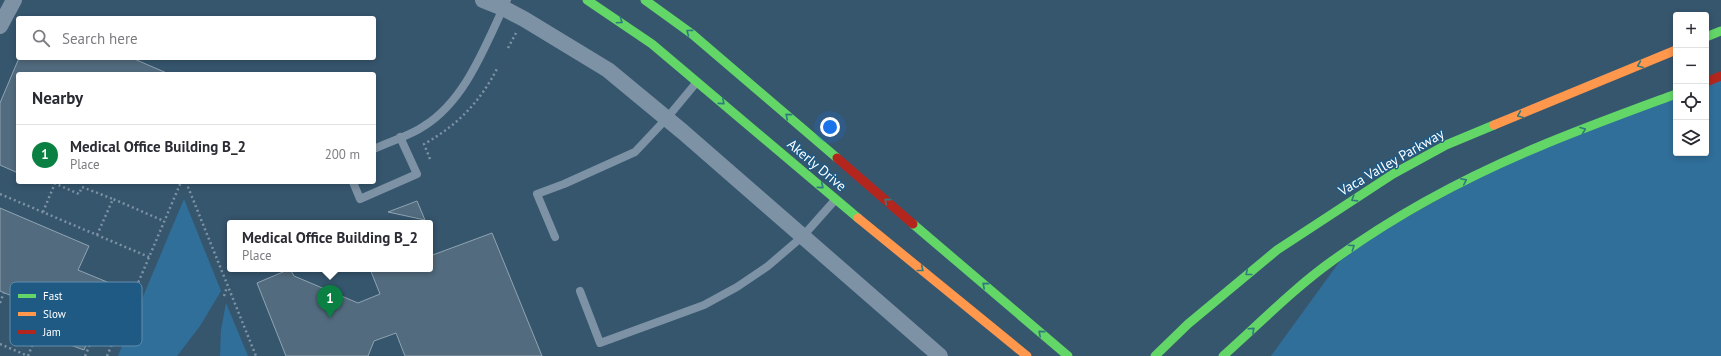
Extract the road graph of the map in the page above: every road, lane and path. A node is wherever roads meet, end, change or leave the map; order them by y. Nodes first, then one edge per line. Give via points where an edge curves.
1 (14, 0) edge
2 (483, 0) edge
3 (587, 0) edge
4 (645, 0) edge
5 (505, 4) edge
6 (0, 26) edge
7 (519, 28) dead end
8 (1721, 31) edge
9 (1709, 37) edge
10 (508, 48) dead end
11 (1673, 51) edge
12 (498, 67) dead end
13 (1721, 76) edge
14 (697, 80) junction
15 (1709, 81) edge
16 (1673, 95) edge
17 (667, 118) junction
18 (400, 137) junction
19 (376, 148) edge
20 (430, 159) dead end
21 (55, 184) edge
22 (57, 184) edge
23 (180, 184) edge
24 (187, 184) edge
25 (354, 184) edge
26 (0, 194) edge
27 (113, 199) junction
28 (836, 199) junction
29 (43, 212) junction
30 (164, 222) junction
31 (97, 235) junction
32 (803, 236) junction
33 (555, 237) dead end
34 (149, 257) junction
35 (138, 282) edge
36 (228, 286) junction
37 (580, 291) dead end
38 (4, 292) dead end
39 (224, 296) dead end
40 (0, 303) edge
41 (0, 344) edge
42 (32, 346) edge
43 (89, 346) edge
44 (111, 346) edge
45 (28, 356) edge
46 (85, 356) edge
47 (107, 356) edge
48 (256, 356) edge
49 (940, 356) edge
50 (1027, 356) edge
51 (1068, 356) edge
52 (1155, 356) edge
53 (1223, 356) edge

1 - 6 street
2 - 5 street
3 -> 14 main road, Akerly Drive via 652,44
51 -> 4 main road, Akerly Drive via 692,34
5 - 17 street via 608,70
5 - 18 lane via 466,81 450,104 424,126
7 - 10 path
8 - 9 main road
11 -> 52 main road, Vaca Valley Parkway via 1446,145 1394,174 1277,250 1188,324
12 - 20 path via 484,92 464,116 445,132 424,144
13 - 15 main road
14 - 17 lane
14 -> 28 main road, Akerly Drive
53 -> 16 main road via 1298,288 1348,250 1404,214 1518,155
17 - 32 street
17 - 33 lane via 635,152 538,194
18 - 19 lane
18 - 25 lane via 417,174 360,199
21 - 29 path
22 - 27 path via 79,194 82,187
23 - 30 path
24 - 36 path
26 - 29 path
27 - 30 path
27 - 31 path
28 - 32 lane
28 -> 50 main road, Akerly Drive
29 - 31 path
30 - 34 path
31 - 34 path
32 - 37 lane via 768,266 704,305 600,343
32 - 49 street
34 - 35 path
36 - 39 path
36 - 48 path
38 - 40 path
41 - 45 path
42 - 45 path
43 - 46 path
44 - 47 path

